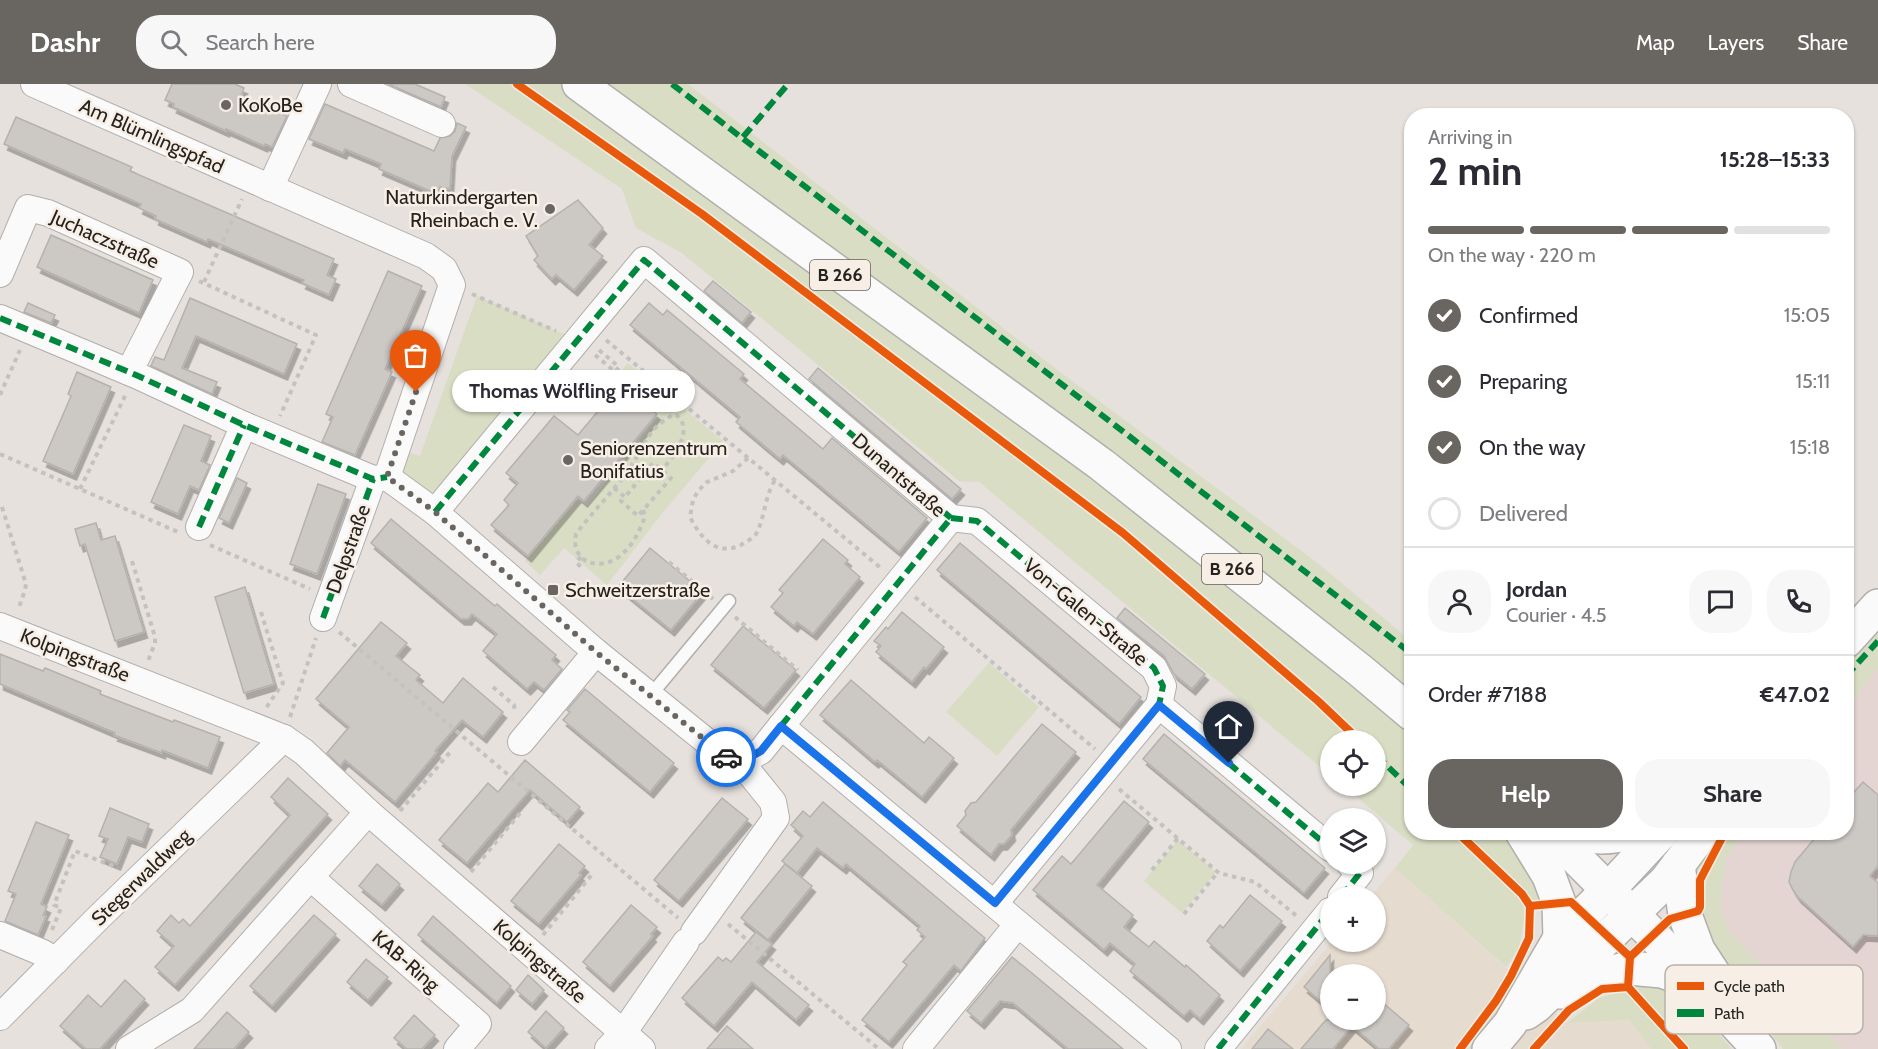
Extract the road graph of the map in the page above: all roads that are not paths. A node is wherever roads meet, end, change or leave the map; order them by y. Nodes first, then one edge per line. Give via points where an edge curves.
1 (34, 84) edge
2 (318, 84) edge
3 (351, 84) edge
4 (579, 84) edge
5 (442, 124) dead end
6 (261, 184) junction
7 (0, 274) edge
8 (0, 318) edge
9 (132, 373) junction
10 (244, 425) junction
11 (380, 478) junction
12 (435, 512) junction
13 (951, 518) junction
14 (196, 535) road end
15 (727, 605) road end
16 (1878, 606) edge
17 (326, 608) road end
18 (5, 628) edge
19 (1854, 632) edge
20 (596, 652) junction
21 (650, 696) junction
22 (1159, 705) junction
23 (1404, 707) edge
24 (781, 726) junction
25 (527, 735) road end
26 (284, 738) junction
27 (748, 758) junction
28 (377, 820) junction
29 (1320, 840) edge
30 (1527, 840) edge
31 (1558, 840) edge
32 (1655, 840) edge
33 (1697, 840) edge
34 (1678, 865) junction
35 (1359, 874) edge
36 (310, 877) junction
37 (1350, 886) edge
38 (1608, 890) junction
39 (995, 903) junction
40 (1631, 914) junction
41 (1018, 924) junction
42 (1320, 925) edge
43 (0, 935) edge
44 (1560, 938) junction
45 (49, 957) junction
46 (1680, 965) edge
47 (1708, 965) edge
48 (1665, 972) edge
49 (1536, 1006) junction
50 (0, 1017) edge
51 (1509, 1024) junction
52 (1746, 1034) edge
53 (1751, 1034) edge
54 (616, 1041) edge
55 (129, 1049) edge
56 (457, 1049) edge
57 (642, 1049) edge
58 (916, 1049) edge
59 (1168, 1049) edge
60 (1218, 1049) edge
61 (1489, 1049) edge
62 (1761, 1049) edge

1 - 6 street, Am Blümlingspfad
2 - 6 street
3 - 5 street
4 - 23 main road, B 266 via 1102,465
6 - 11 street, Am Blümlingspfad via 426,256 444,269 452,285
7 - 9 street, Juchaczstraße via 28,208 48,213 180,272
8 - 9 street, Delpstraße
9 - 10 street, Delpstraße
10 - 11 street, Delpstraße
10 - 14 street
11 - 12 street
11 - 17 street, Delpstraße
12 - 13 street, Dunantstraße via 644,260
12 - 20 street
13 - 22 street, Von-Galen-Straße via 976,521 1154,668 1163,686
13 - 24 street, Dunantstraße
15 - 21 lane
16 - 19 main road
18 - 26 street, Kolpingstraße
20 - 21 street
20 - 25 street
21 - 27 street via 726,757
22 - 29 street
22 - 39 street
24 - 27 street via 761,751
24 - 39 street
26 - 28 street, Kolpingstraße
26 - 45 street, Stegerwaldweg via 141,877
27 - 54 street via 748,771 773,802 776,818
28 - 36 street
28 - 54 street, Kolpingstraße via 529,951
30 - 44 main road via 1549,876 1558,903
31 - 38 main road
32 - 38 main road
33 - 34 main road
34 - 40 main road
34 - 47 main road via 1685,915
35 - 37 street
36 - 55 street via 192,1010
36 - 56 street, KAB-Ring via 478,1024
38 - 40 main road
38 - 44 main road
39 - 41 street
40 - 46 main road
40 - 49 main road
41 - 58 street
41 - 59 street
42 - 60 street
43 - 45 street
44 - 51 main road
45 - 50 street, Stegerwaldweg
48 - 49 main road via 1629,968 1582,980
49 - 51 main road
51 - 61 main road
52 - 62 main road
53 - 62 main road
54 - 57 street, Kolpingstraße

